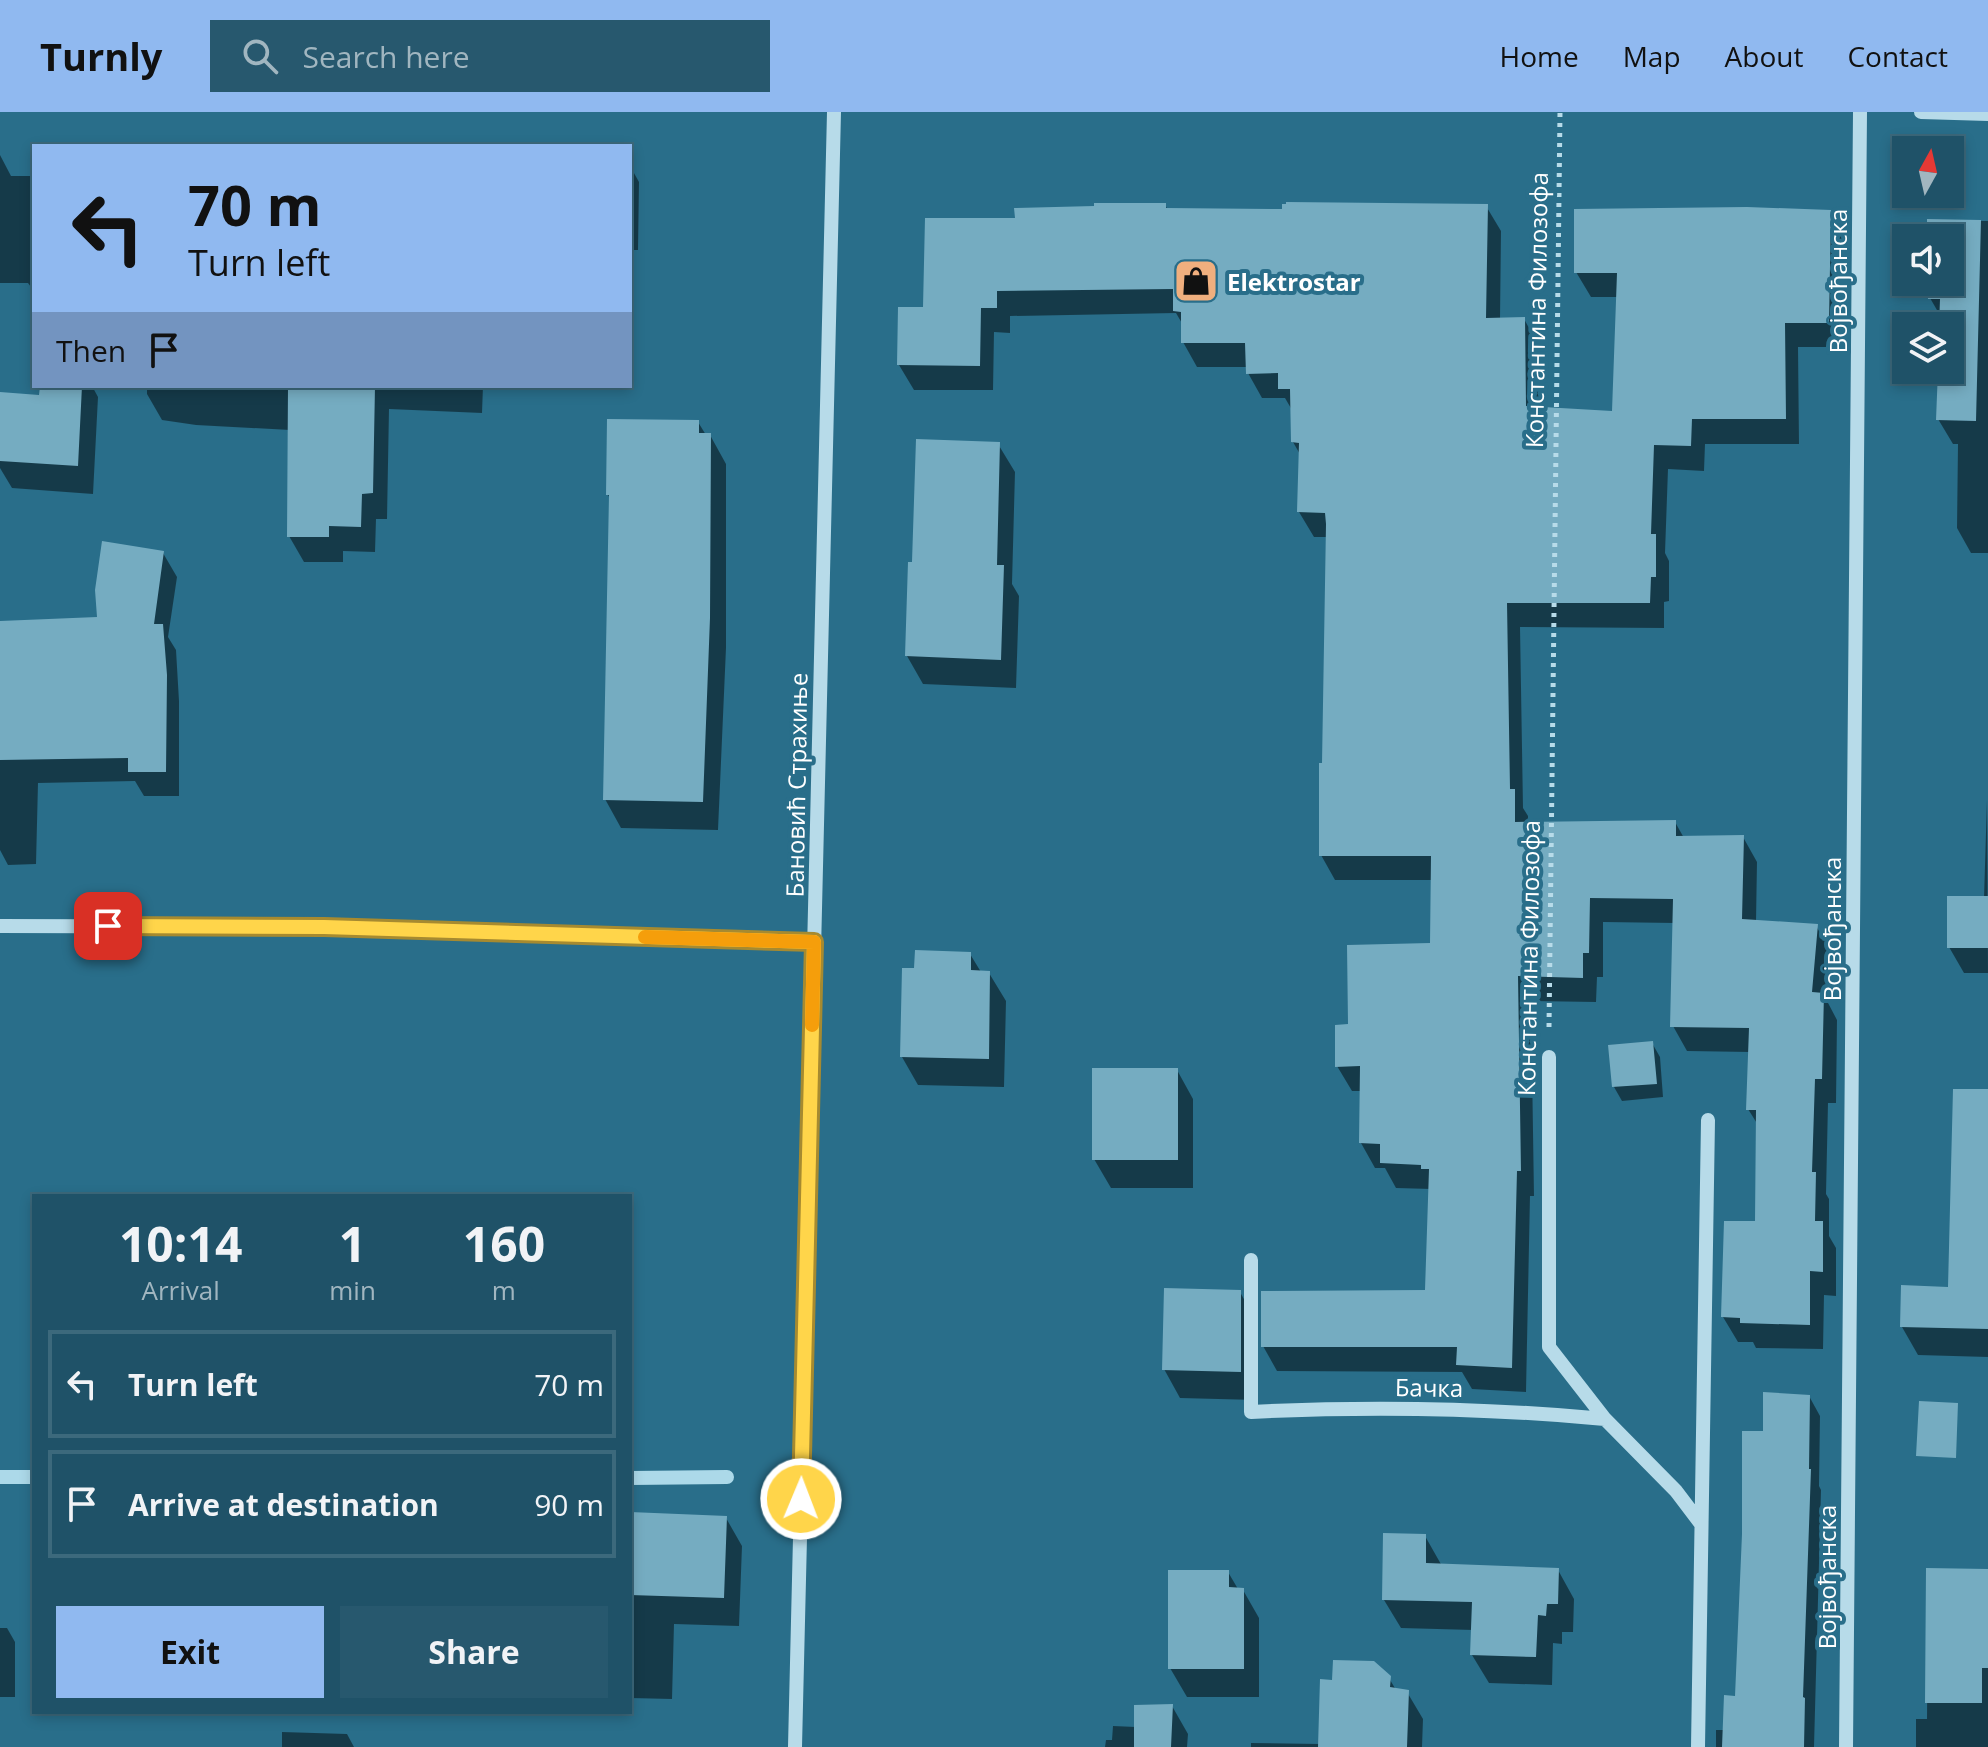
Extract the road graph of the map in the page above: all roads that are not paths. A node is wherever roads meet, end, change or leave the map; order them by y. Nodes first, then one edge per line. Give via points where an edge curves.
1 (834, 112) edge
2 (1860, 112) edge
3 (1921, 112) edge
4 (1988, 114) edge
5 (0, 926) edge
6 (814, 942) junction
7 (1549, 1057) road end
8 (1708, 1120) dead end
9 (1251, 1260) dead end
10 (1605, 1419) junction
11 (1702, 1525) junction
12 (795, 1747) edge
13 (1698, 1747) edge
14 (1846, 1747) edge

1 - 6 street, Бановић Страхиње
2 - 14 street, Војвођанска
3 - 4 street
5 - 6 street via 324,927
6 - 12 street, Бановић Страхиње
7 - 10 street, Константина Филозофа via 1549,1347
8 - 11 street
9 - 10 street, Бачка via 1251,1412 1446,1408
10 - 11 street, Константина Филозофа
11 - 13 street

